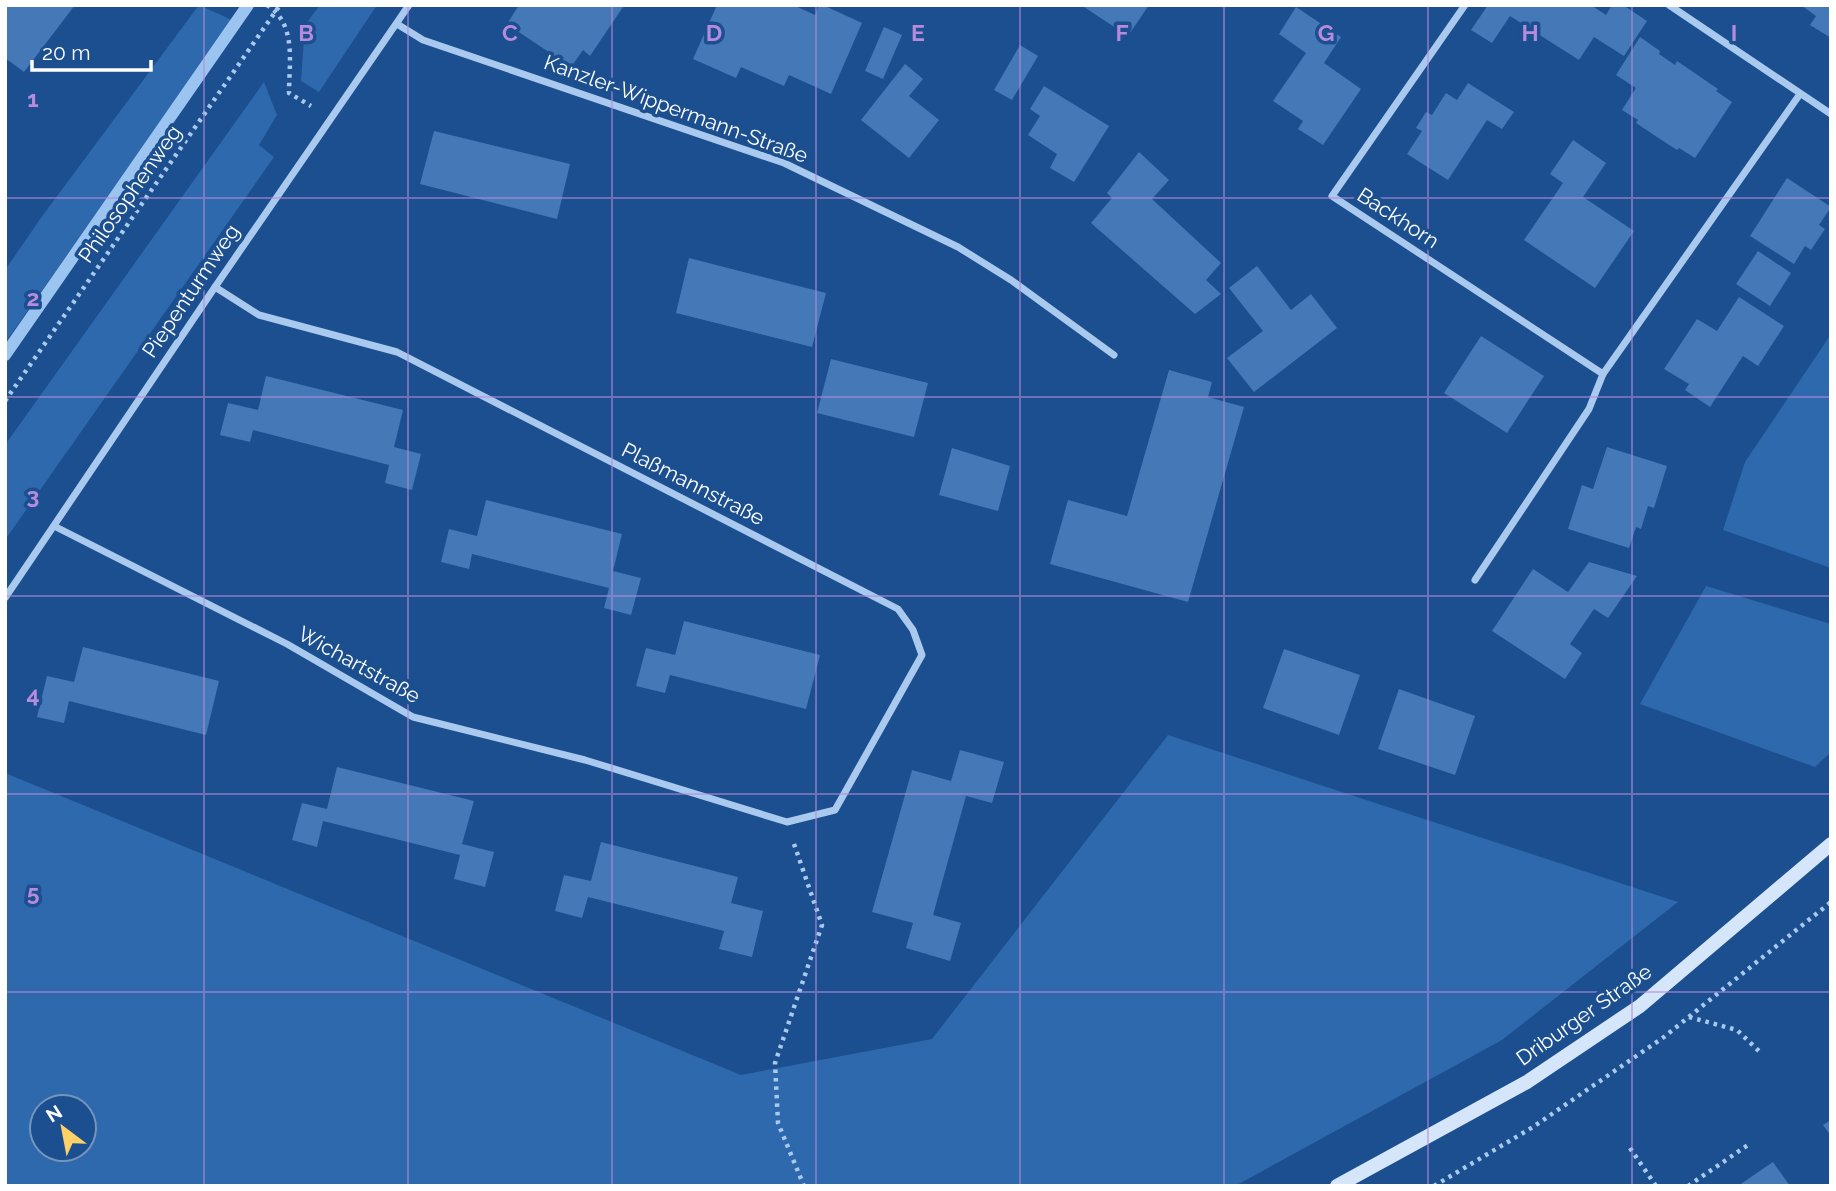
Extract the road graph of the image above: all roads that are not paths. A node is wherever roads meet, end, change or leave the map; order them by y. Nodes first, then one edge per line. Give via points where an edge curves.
1 (409, 5) edge
2 (1465, 5) edge
3 (1669, 5) edge
4 (397, 24) junction
5 (1800, 94) junction
6 (1831, 114) edge
7 (215, 287) junction
8 (1114, 355) dead end
9 (1603, 374) junction
10 (54, 526) junction
11 (1475, 580) dead end
12 (5, 598) edge
13 (787, 822) joint
14 (1831, 844) edge
15 (1337, 1186) edge

1 - 4 street, Piepenturmweg
2 - 9 street, Backhorn via 1332,196
3 - 5 street
4 - 7 street, Piepenturmweg
4 - 8 street, Kanzler-Wippermann-Straße via 423,40 784,163 958,247
5 - 6 street
5 - 9 street
7 - 10 street, Piepenturmweg
7 - 13 street, Plaßmannstraße via 258,315 397,352 898,609 914,630 922,655 835,810
9 - 11 street via 1589,409
10 - 12 street, Piepenturmweg
10 - 13 street, Wichartstraße via 287,644 413,717 585,760
14 - 15 main road, Driburger Straße via 1640,1006 1527,1082

